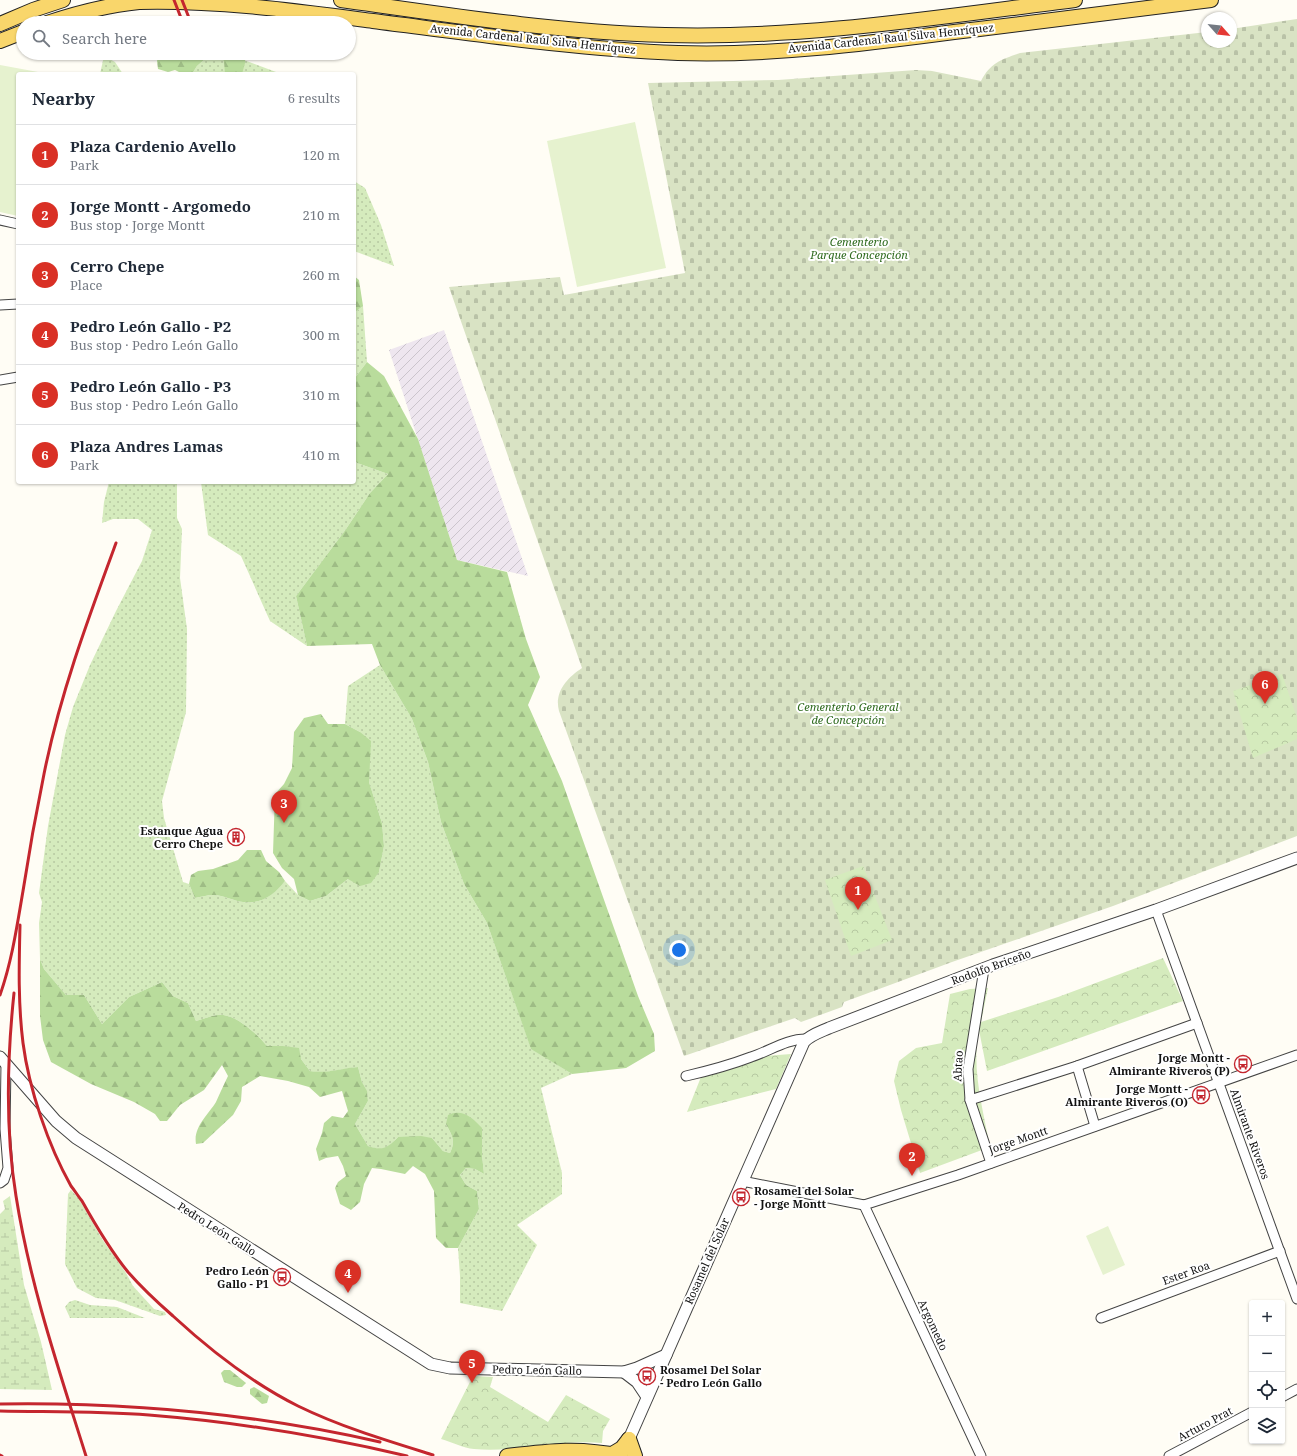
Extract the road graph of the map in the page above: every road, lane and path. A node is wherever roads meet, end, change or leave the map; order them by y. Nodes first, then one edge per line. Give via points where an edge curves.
1 (63, 0) edge
2 (341, 0) edge
3 (1074, 0) edge
4 (1211, 0) edge
5 (19, 16) edge
6 (70, 16) edge
7 (333, 16) edge
8 (16, 17) edge
9 (356, 19) edge
10 (0, 24) edge
11 (16, 35) edge
12 (0, 41) edge
13 (0, 220) edge
14 (16, 224) edge
15 (16, 304) edge
16 (0, 305) edge
17 (16, 377) edge
18 (0, 380) edge
19 (1297, 858) edge
20 (1156, 910) junction
21 (984, 969) junction
22 (1197, 1023) junction
23 (806, 1039) junction
24 (1297, 1055) edge
25 (3, 1061) edge
26 (1077, 1066) junction
27 (686, 1076) dead end
28 (1218, 1083) junction
29 (970, 1100) junction
30 (1095, 1126) junction
31 (991, 1163) junction
32 (742, 1181) junction
33 (0, 1183) edge
34 (864, 1205) junction
35 (1280, 1251) junction
36 (1297, 1299) edge
37 (1101, 1318) dead end
38 (666, 1355) junction
39 (624, 1372) junction
40 (1297, 1389) edge
41 (1285, 1395) edge
42 (647, 1397) junction
43 (1249, 1414) edge
44 (629, 1439) junction
45 (616, 1455) edge
46 (507, 1456) edge
47 (635, 1456) edge
48 (981, 1456) edge
49 (1169, 1456) edge

1 - 5 main road
2 - 3 main road, Avenida Cardenal Raúl Silva Henríquez via 544,26 623,33 703,36 835,30
4 - 9 main road, Avenida Cardenal Raúl Silva Henríquez via 879,42 809,49 714,53 577,46
6 - 7 main road, Avenida Cardenal Raúl Silva Henríquez via 120,4 157,1 202,1
8 - 10 main road
11 - 12 main road
13 - 14 street
15 - 16 street
17 - 18 street
19 - 20 street, Rodolfo Briceño
20 - 21 street, Rodolfo Briceño
20 - 22 street, Almirante Riveros
21 - 23 street, Rodolfo Briceño
21 - 29 street, Abtao via 968,1069
22 - 26 street
22 - 28 street, Almirante Riveros
23 - 27 street, Rodolfo Briceño via 791,1041 752,1057
23 - 32 street, Rosamel del Solar
24 - 28 street, Jorge Montt
25 - 33 street via 8,1168 4,1180
25 - 39 street, Pedro León Gallo via 56,1121 76,1138 431,1364 450,1368
26 - 29 street
26 - 30 street
28 - 30 street, Jorge Montt
28 - 35 street, Almirante Riveros
29 - 31 street, Abtao
30 - 31 street, Jorge Montt
31 - 34 street, Jorge Montt
32 - 34 street, Jorge Montt
32 - 38 street, Rosamel del Solar
34 - 48 street, Argomedo
35 - 36 street, Almirante Riveros
35 - 37 street, Ester Roa
38 - 39 street, Pedro León Gallo
38 - 42 street, Rosamel del Solar
39 - 42 street via 636,1382
40 - 41 street
42 - 44 street, Rosamel del Solar
43 - 49 street, Arturo Prat
44 - 45 main road
44 - 47 main road
45 - 46 main road via 573,1450

